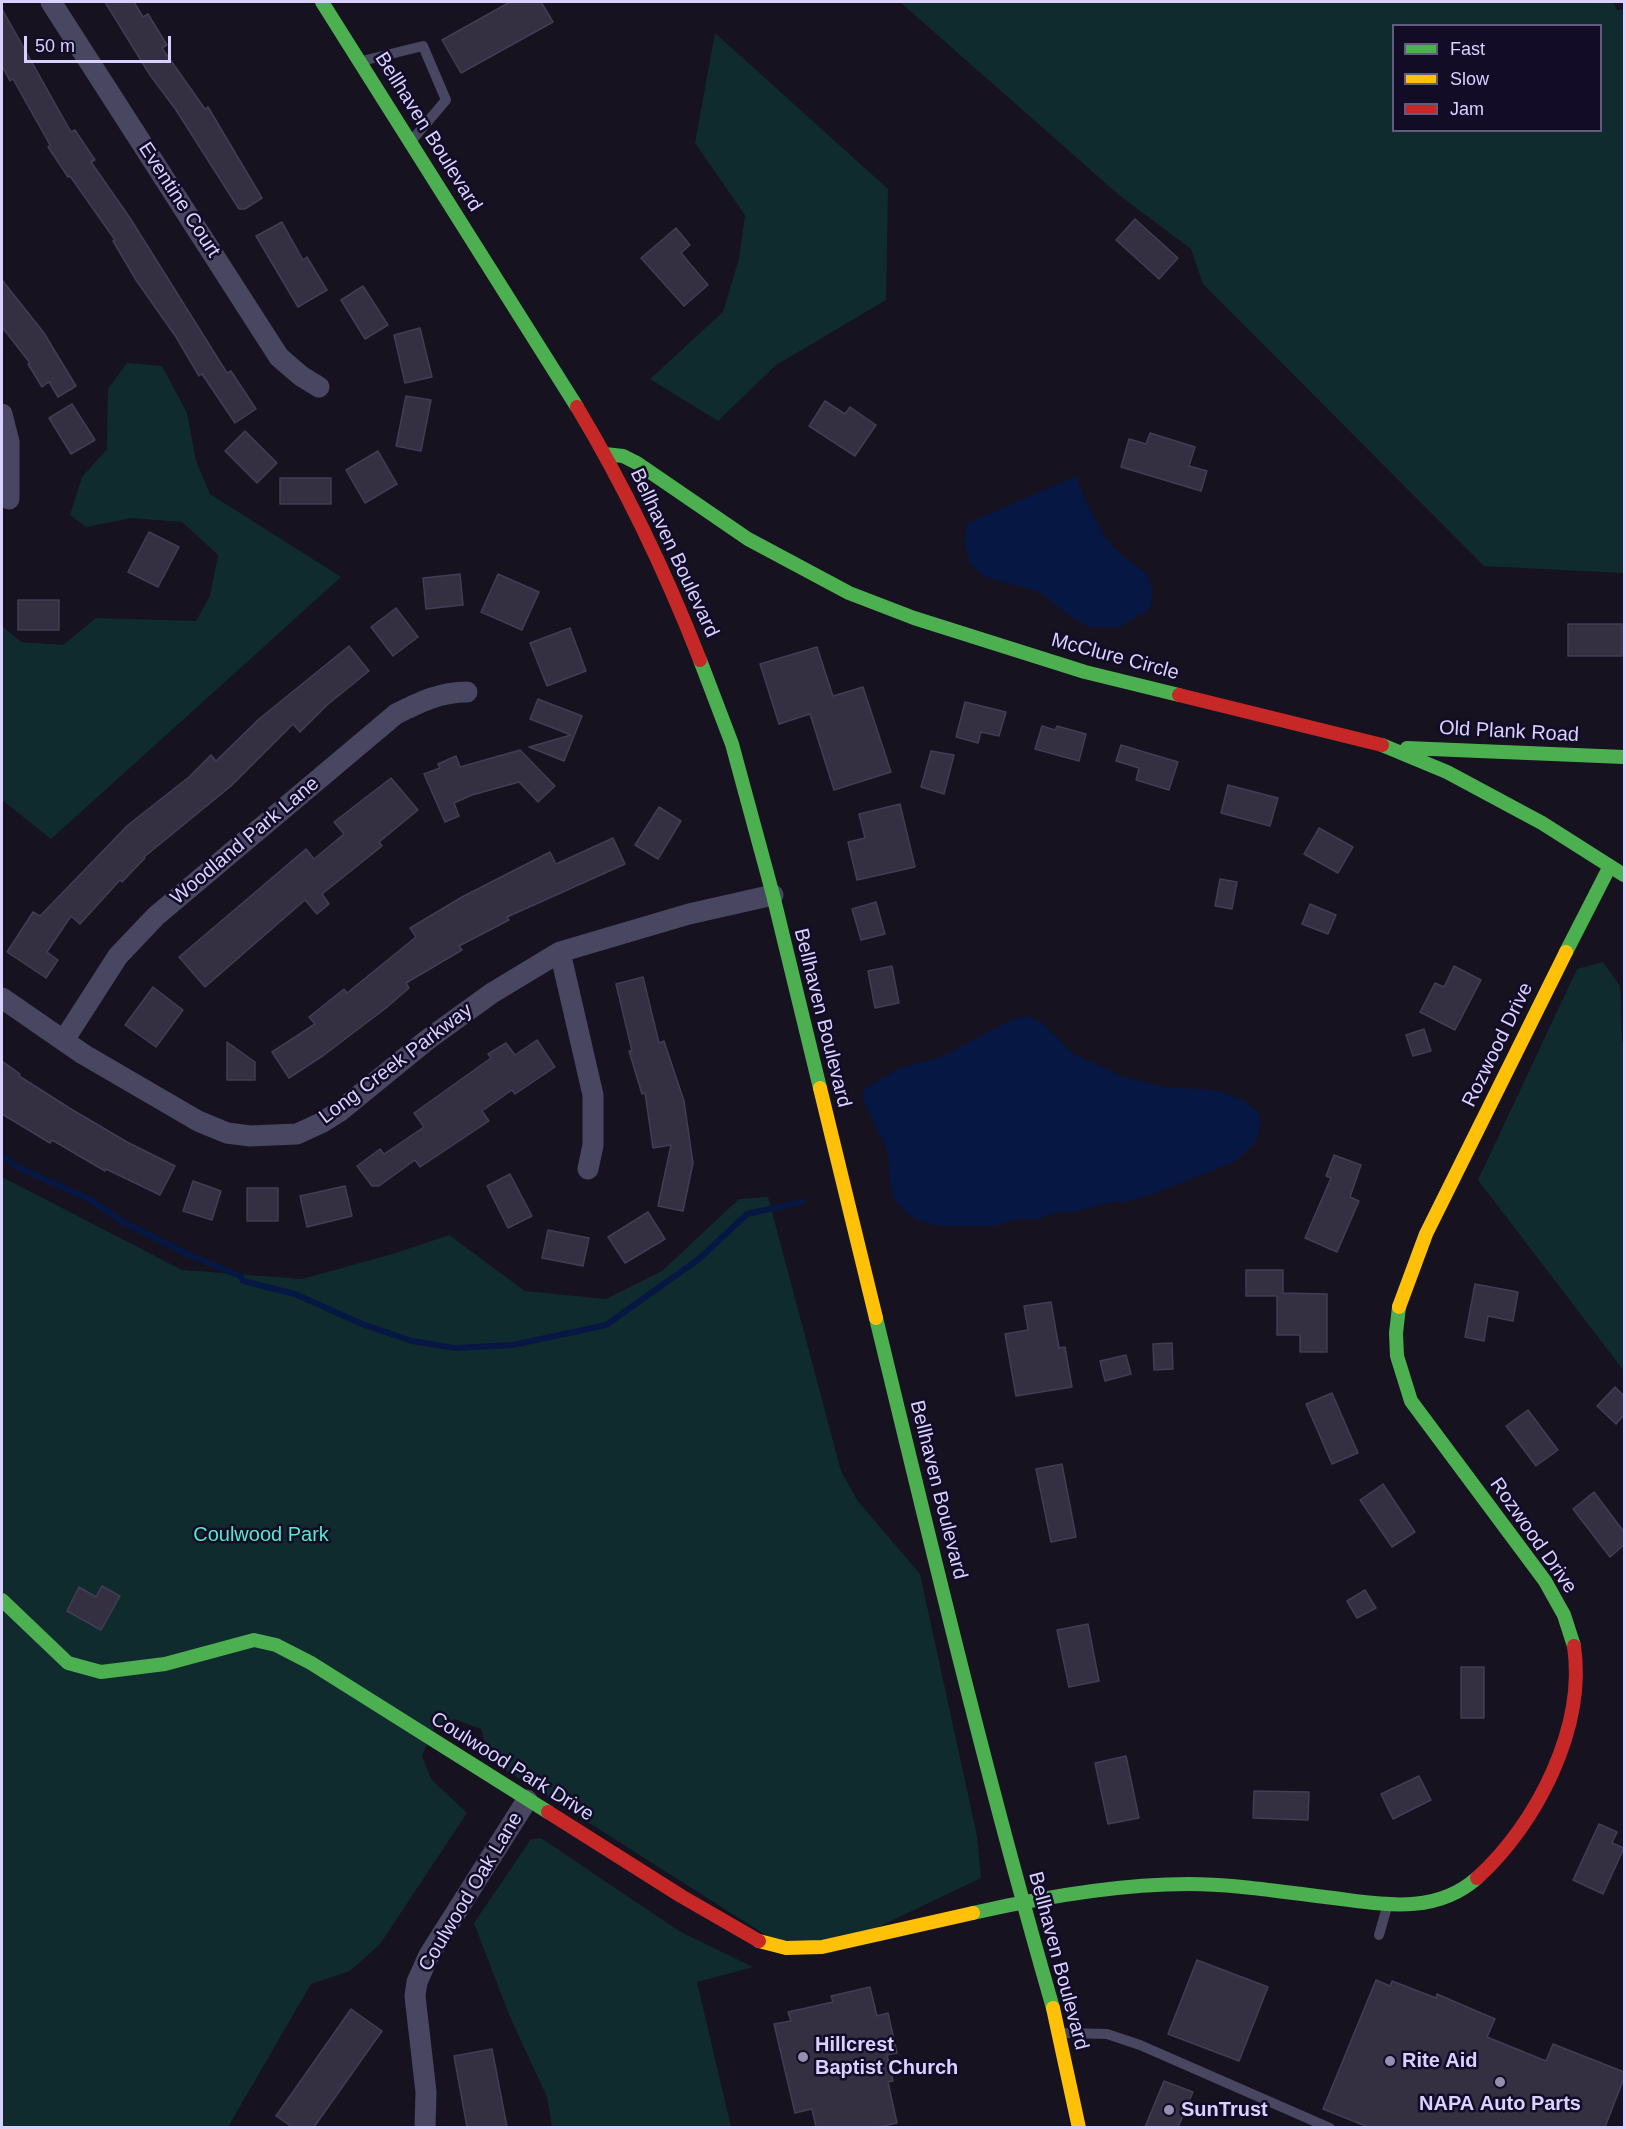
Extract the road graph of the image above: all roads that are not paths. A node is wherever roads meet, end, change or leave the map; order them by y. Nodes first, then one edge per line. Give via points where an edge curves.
1 (51, 2) edge
2 (322, 2) edge
3 (360, 61) junction
4 (411, 141) junction
5 (319, 387) dead end
6 (2, 414) edge
7 (605, 454) junction
8 (9, 499) dead end
9 (467, 692) dead end
10 (1392, 747) junction
11 (1624, 757) edge
12 (1610, 866) junction
13 (1624, 875) edge
14 (773, 895) junction
15 (560, 952) junction
16 (2, 998) edge
17 (63, 1040) junction
18 (588, 1169) dead end
19 (2, 1600) edge
20 (527, 1800) junction
21 (1022, 1902) junction
22 (1388, 1904) junction
23 (1379, 1935) dead end
24 (1059, 2033) junction
25 (424, 2127) edge
26 (1079, 2127) edge
27 (1330, 2127) edge

1 - 5 street, Eventine Court via 279,357
2 - 3 street, Bellhaven Boulevard
3 - 4 street, Bellhaven Boulevard
3 - 4 lane via 423,45 446,100
4 - 7 street, Bellhaven Boulevard
6 - 8 street via 9,442
7 - 10 street, McClure Circle via 637,463 704,510 804,570 849,593 914,618 1085,672
7 - 14 street, Bellhaven Boulevard via 698,650 737,758
9 - 17 street, Woodland Park Lane via 447,692 424,699 396,714 156,916 118,956
10 - 11 street, Old Plank Road
10 - 12 street, McClure Circle via 1542,823
12 - 13 street, McClure Circle
12 - 22 street, Rozwood Drive via 1431,1228 1406,1286 1394,1338 1401,1380 1411,1401 1540,1574 1564,1614 1578,1670 1575,1702 1568,1733 1540,1794 1491,1864 1448,1898
14 - 15 street, Long Creek Parkway via 689,914
14 - 21 street, Bellhaven Boulevard via 952,1632
15 - 17 street, Long Creek Parkway via 492,993 340,1111 297,1134 250,1136 226,1133 198,1122
15 - 18 street via 593,1095 593,1145
16 - 17 street, Long Creek Parkway
19 - 20 street, Coulwood Park Drive via 68,1663 101,1672 165,1664 254,1640 276,1645 311,1663
20 - 21 street, Coulwood Park Drive via 757,1940 786,1948 822,1947
20 - 25 street, Coulwood Oak Lane via 429,1955 417,1982 415,1996 426,2092
21 - 22 street, Rozwood Drive via 1192,1884
21 - 24 street, Bellhaven Boulevard
22 - 23 lane
24 - 26 street, Bellhaven Boulevard
24 - 27 lane via 1107,2034 1140,2045

